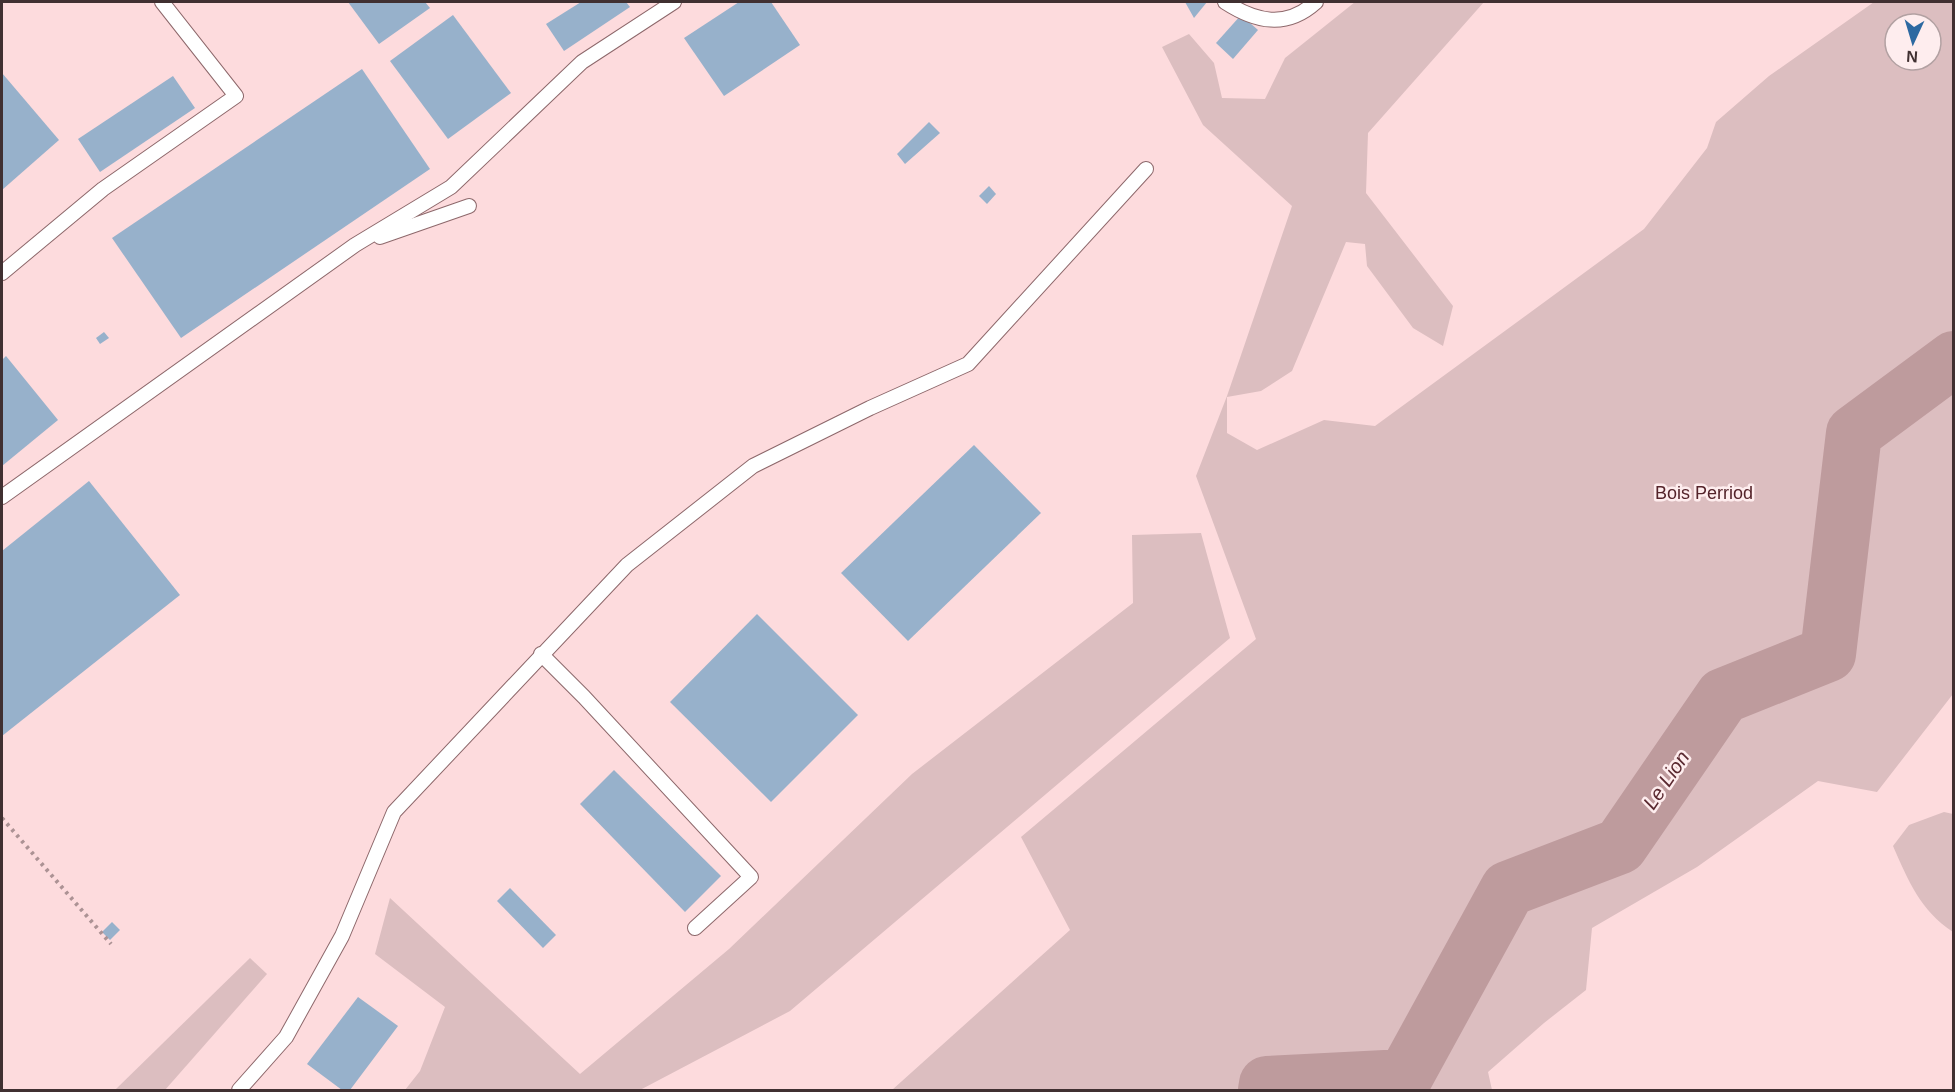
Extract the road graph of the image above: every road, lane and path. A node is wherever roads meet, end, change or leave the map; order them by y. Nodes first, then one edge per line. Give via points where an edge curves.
1 (162, 2) edge
2 (674, 2) edge
3 (1225, 2) edge
4 (1316, 2) edge
5 (1146, 169) dead end
6 (469, 206) dead end
7 (355, 245) junction
8 (2, 273) edge
9 (2, 497) edge
10 (541, 654) junction
11 (2, 818) edge
12 (695, 928) dead end
13 (111, 944) dead end
14 (239, 1090) edge

1 - 8 lane via 236,96 103,189
2 - 7 lane via 582,62 451,187
3 - 4 lane via 1263,20 1288,18
5 - 10 lane via 968,364 753,466 627,565
6 - 7 lane
7 - 9 lane
10 - 12 lane via 751,877
10 - 14 lane via 394,812 337,946 286,1037
11 - 13 path

